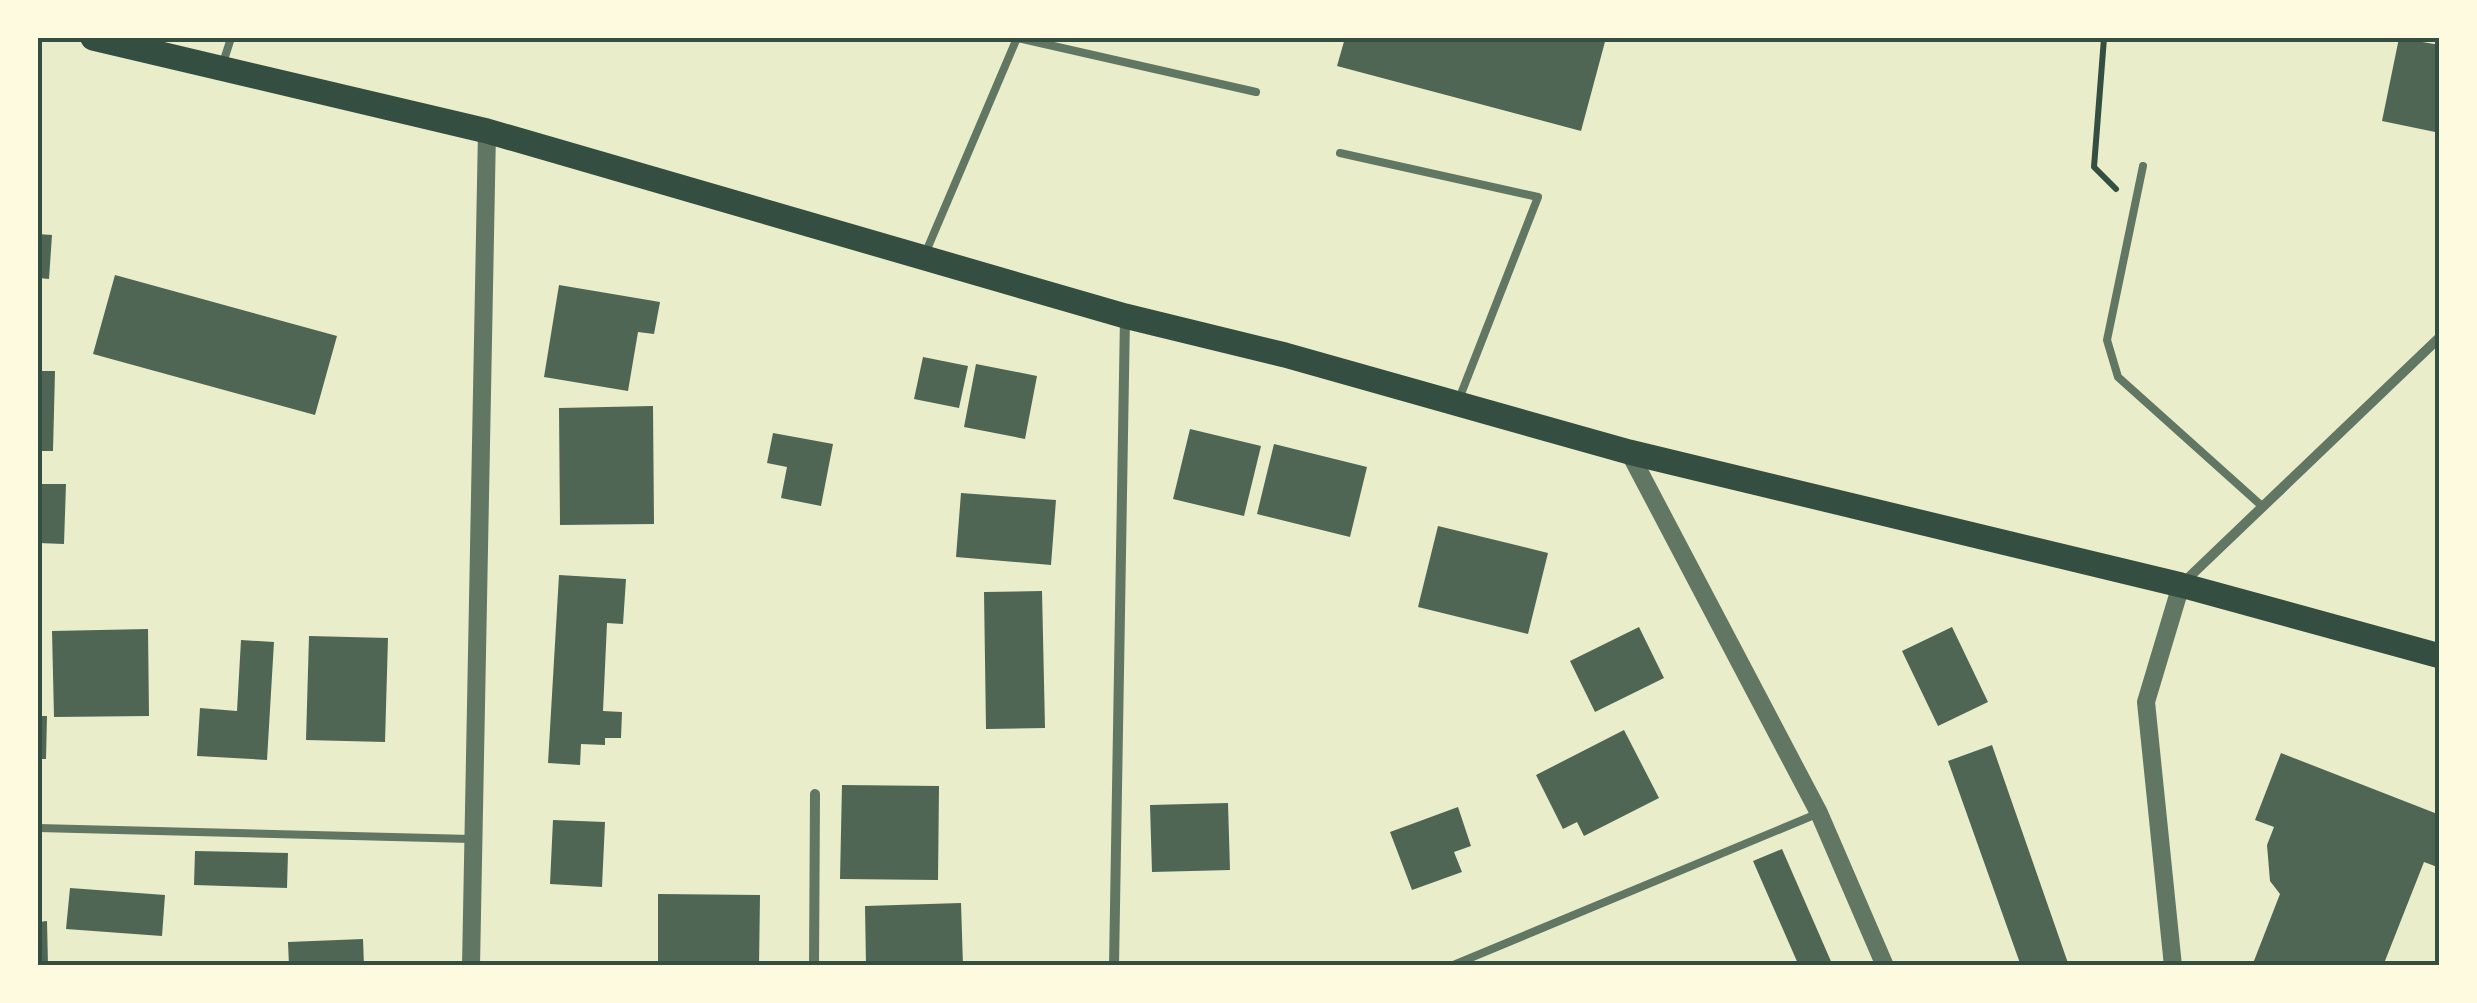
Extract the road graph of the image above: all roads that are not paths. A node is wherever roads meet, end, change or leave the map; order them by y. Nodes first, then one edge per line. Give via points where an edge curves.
1 (94, 38) edge
2 (231, 38) edge
3 (1018, 38) edge
4 (221, 71) junction
5 (1256, 92) dead end
6 (487, 131) junction
7 (1340, 152) dead end
8 (2143, 166) dead end
9 (923, 258) junction
10 (1125, 316) junction
11 (2440, 337) edge
12 (1457, 403) junction
13 (1629, 452) junction
14 (2263, 507) junction
15 (2181, 585) junction
16 (2440, 656) edge
17 (815, 794) dead end
18 (1818, 814) junction
19 (38, 828) edge
20 (471, 839) junction
21 (471, 966) edge
22 (814, 966) edge
23 (1114, 966) edge
24 (1452, 966) edge
25 (1886, 966) edge
26 (2174, 966) edge

1 - 4 main road
2 - 4 lane
3 - 5 lane
3 - 9 lane
4 - 6 main road
6 - 9 main road
6 - 20 street
7 - 12 lane via 1538,197
8 - 14 lane via 2107,340 2118,377
9 - 10 main road
10 - 12 main road
10 - 23 street
11 - 14 street
12 - 13 main road
13 - 15 main road
13 - 18 street
14 - 15 street
15 - 16 main road
15 - 26 street via 2146,702
17 - 22 street
18 - 24 lane
18 - 25 street
19 - 20 lane
20 - 21 street

